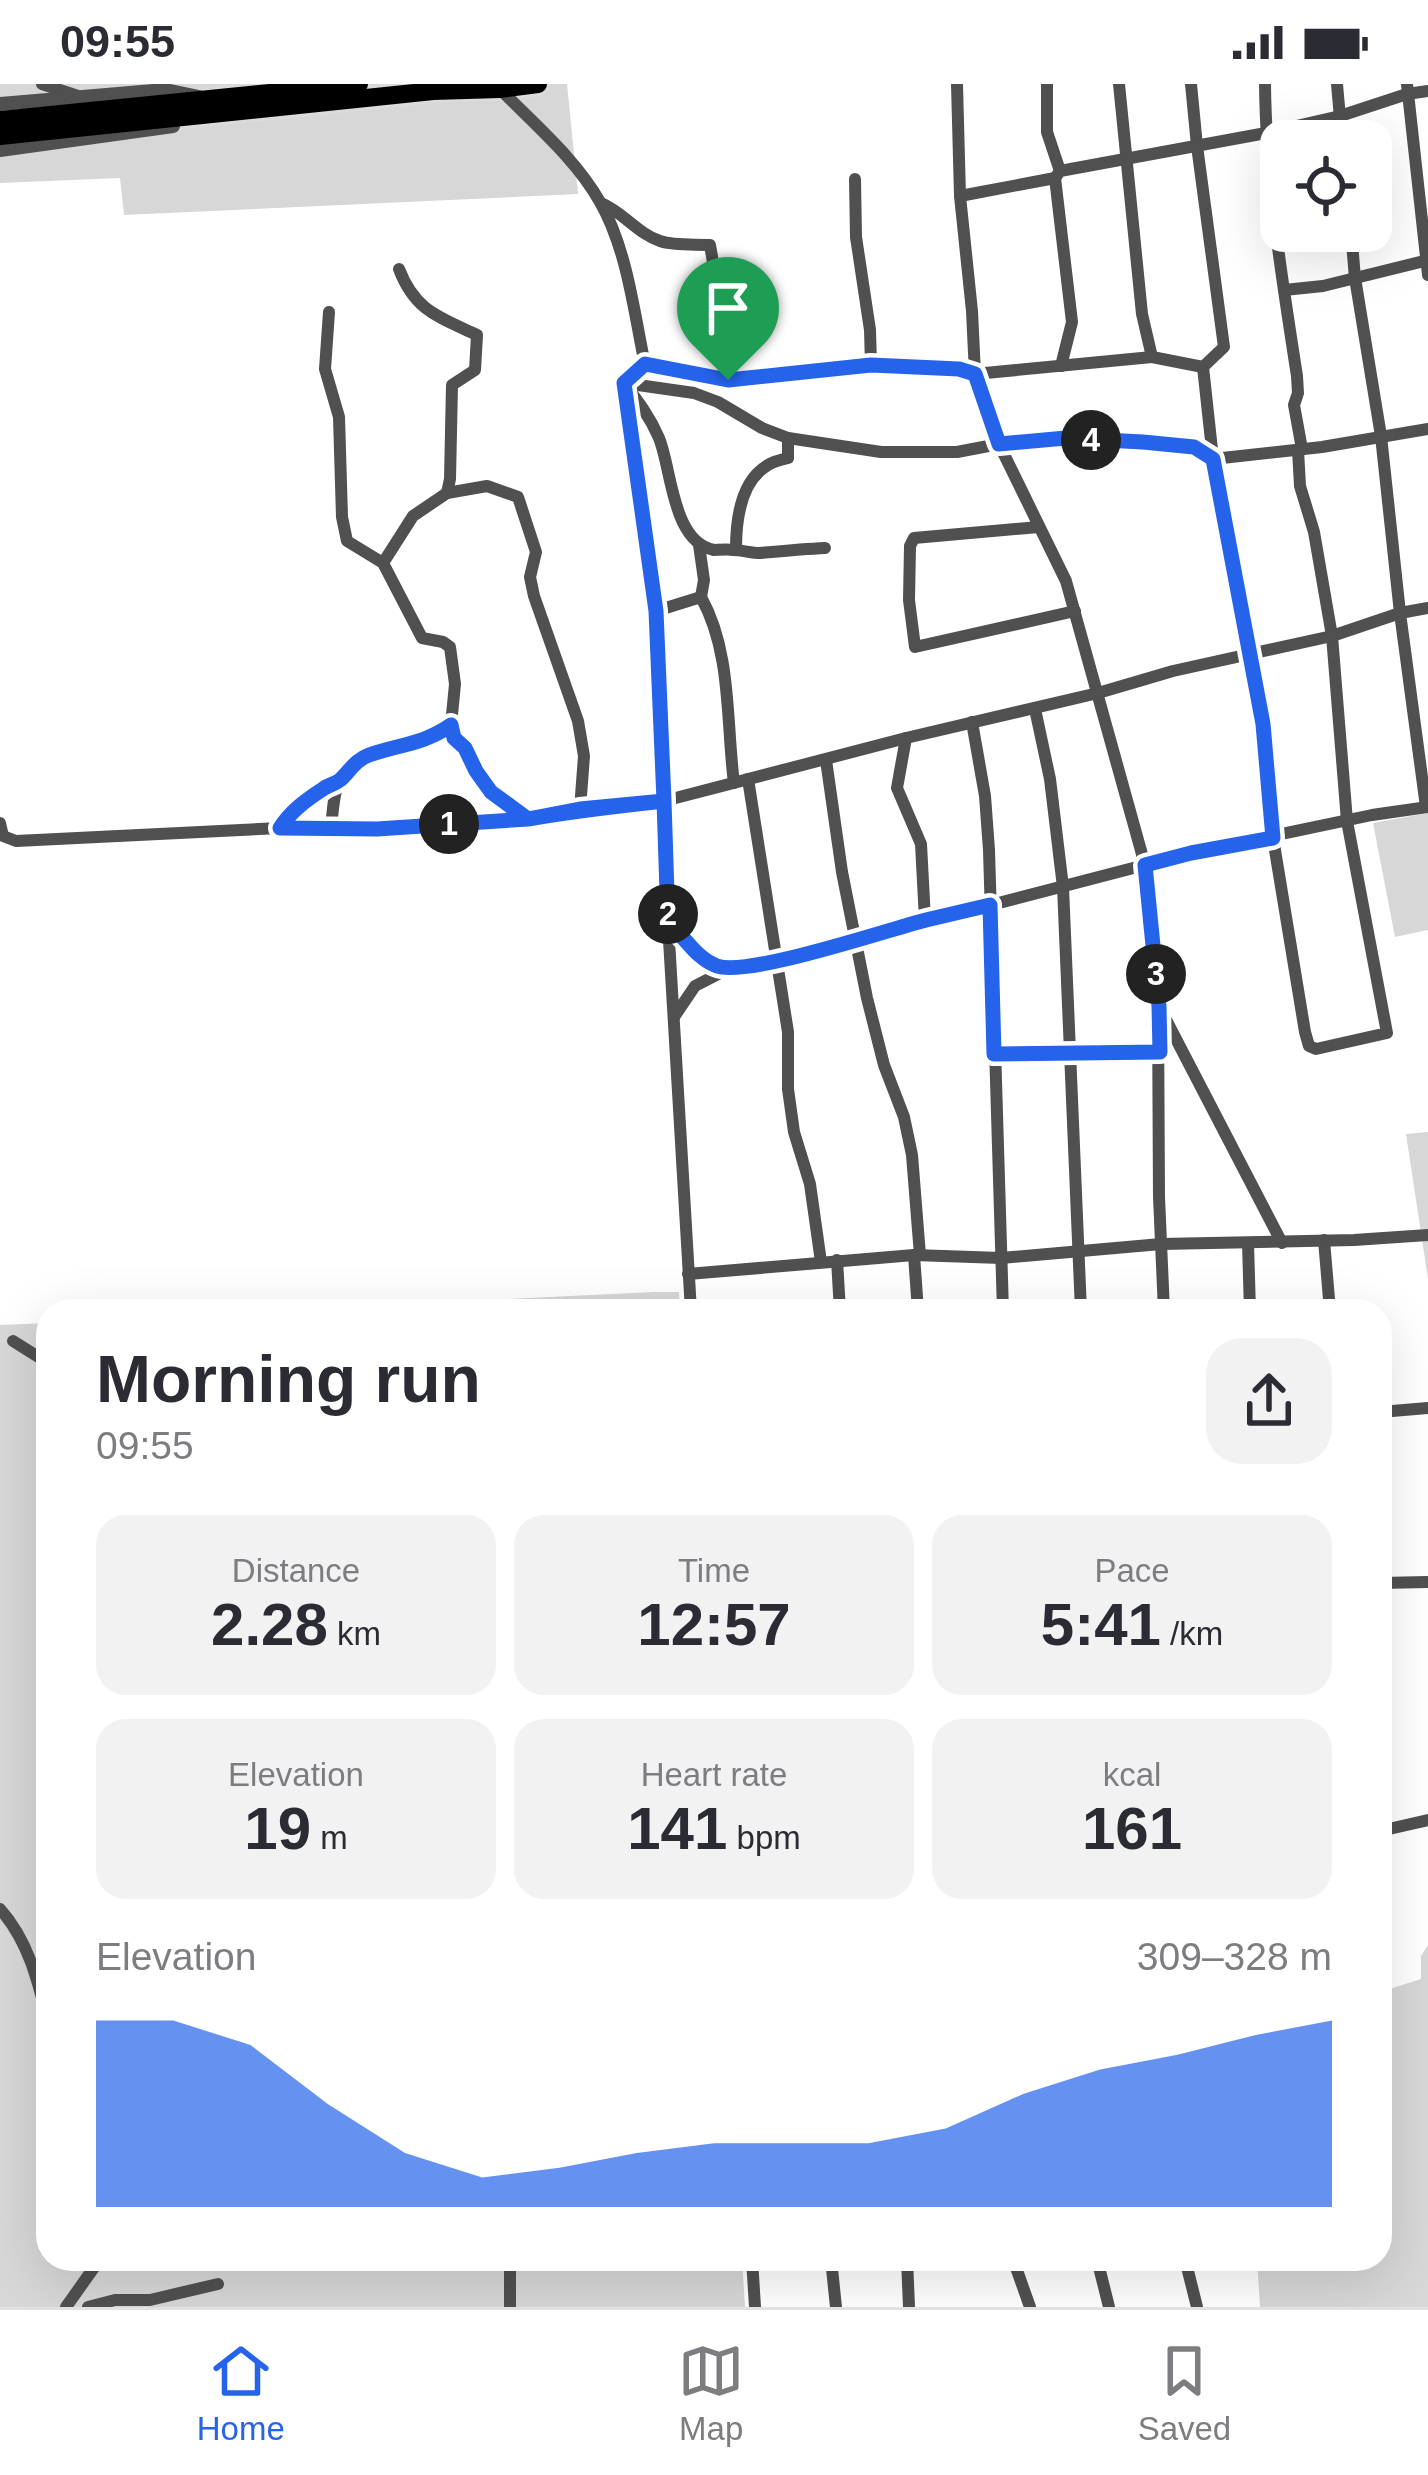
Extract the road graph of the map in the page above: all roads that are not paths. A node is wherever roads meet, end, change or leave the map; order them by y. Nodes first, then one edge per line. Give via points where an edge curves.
1 (42, 84) edge
2 (359, 84) edge
3 (538, 84) edge
4 (957, 84) edge
5 (1047, 84) edge
6 (1119, 84) edge
7 (1191, 84) edge
8 (1265, 84) edge
9 (1337, 84) edge
10 (500, 89) junction
11 (1407, 89) edge
12 (1428, 91) edge
13 (80, 96) junction
14 (0, 104) edge
15 (210, 107) junction
16 (1340, 116) junction
17 (0, 120) edge
18 (1266, 120) edge
19 (1323, 120) edge
20 (1340, 120) edge
21 (1260, 134) edge
22 (0, 136) edge
23 (1197, 146) junction
24 (0, 150) edge
25 (1125, 158) junction
26 (1058, 175) junction
27 (855, 179) dead end
28 (960, 196) junction
29 (601, 203) junction
30 (1279, 252) edge
31 (1353, 252) edge
32 (1427, 265) edge
33 (399, 269) dead end
34 (1355, 278) junction
35 (1284, 290) junction
36 (329, 312) dead end
37 (1152, 357) junction
38 (645, 364) junction
39 (871, 365) junction
40 (1061, 366) junction
41 (1203, 367) junction
42 (975, 374) junction
43 (728, 380) junction
44 (624, 383) junction
45 (1428, 428) edge
46 (1381, 436) junction
47 (788, 438) junction
48 (999, 444) junction
49 (1300, 450) junction
50 (1213, 459) junction
51 (447, 493) junction
52 (1039, 527) junction
53 (700, 544) junction
54 (825, 548) dead end
55 (736, 550) junction
56 (383, 563) junction
57 (701, 597) junction
58 (1428, 608) edge
59 (656, 611) junction
60 (1075, 611) junction
61 (1400, 613) junction
62 (1332, 636) junction
63 (1251, 654) junction
64 (1098, 693) junction
65 (1035, 709) junction
66 (972, 722) junction
67 (451, 725) junction
68 (906, 738) junction
69 (826, 760) junction
70 (339, 781) junction
71 (741, 781) junction
72 (664, 801) junction
73 (1427, 807) edge
74 (580, 809) junction
75 (528, 819) junction
76 (1347, 821) junction
77 (0, 823) edge
78 (331, 827) junction
79 (280, 828) junction
80 (1273, 838) junction
81 (1145, 865) junction
82 (1063, 887) junction
83 (990, 905) junction
84 (925, 920) junction
85 (668, 923) junction
86 (854, 940) junction
87 (778, 960) junction
88 (729, 968) junction
89 (1159, 1006) junction
90 (674, 1017) junction
91 (1072, 1052) junction
92 (1160, 1052) junction
93 (994, 1054) junction
94 (1428, 1235) edge
95 (1324, 1240) junction
96 (1248, 1243) junction
97 (1282, 1243) junction
98 (1161, 1244) junction
99 (1078, 1250) junction
100 (917, 1255) junction
101 (1000, 1258) junction
102 (837, 1260) junction
103 (821, 1262) junction
104 (688, 1274) junction
105 (690, 1299) edge
106 (839, 1299) edge
107 (918, 1299) edge
108 (1002, 1299) edge
109 (1080, 1299) edge
110 (1163, 1299) edge
111 (1250, 1299) edge
112 (1329, 1299) edge
113 (13, 1340) dead end
114 (36, 1355) edge
115 (1428, 1408) edge
116 (1392, 1411) edge
117 (1428, 1582) edge
118 (1392, 1583) edge
119 (1428, 1820) edge
120 (1392, 1828) edge
121 (0, 1909) edge
122 (36, 1977) edge
123 (92, 2271) edge
124 (510, 2271) edge
125 (753, 2271) edge
126 (832, 2271) edge
127 (907, 2271) edge
128 (1017, 2271) edge
129 (1099, 2271) edge
130 (1189, 2271) edge
131 (218, 2284) dead end
132 (66, 2307) edge
133 (88, 2307) edge
134 (510, 2307) edge
135 (755, 2307) edge
136 (836, 2307) edge
137 (908, 2307) edge
138 (1030, 2307) edge
139 (1109, 2307) edge
140 (1197, 2307) edge

1 - 13 street
2 - 15 main road
3 - 10 main road
4 - 28 street
5 - 26 street
6 - 25 street
7 - 23 street
8 - 18 street
9 - 16 street
10 - 15 main road
10 - 29 street
11 - 12 street
11 - 16 street
11 - 32 street
13 - 14 street
13 - 15 street via 165,90
15 - 17 main road
15 - 22 main road
15 - 24 street via 168,127
16 - 19 street
16 - 20 street
21 - 23 street
23 - 25 street
23 - 41 street via 1224,347
25 - 26 street
25 - 37 street
26 - 28 street
26 - 40 street via 1072,322
27 - 39 street
28 - 42 street
29 - 38 street via 625,267
29 - 43 street via 664,243 710,245
30 - 35 street
31 - 34 street
32 - 34 street
33 - 51 street via 409,294 477,335 475,370 452,385
34 - 35 street
34 - 46 street
35 - 49 street
36 - 56 street via 326,369 339,417 347,541
37 - 40 street
37 - 41 street
38 - 43 street
38 - 44 street
39 - 42 street
39 - 43 street
40 - 42 street
41 - 50 street
42 - 48 street
44 - 47 street via 694,393
44 - 53 street via 660,440 677,514
44 - 59 street
45 - 46 street
46 - 49 street
46 - 61 street
47 - 48 street via 881,452
47 - 55 street via 788,458 765,465 744,491
48 - 50 street via 1143,442 1194,447
48 - 52 street
49 - 50 street
49 - 62 street via 1300,486
50 - 63 street
51 - 56 street via 412,516
51 - 74 street via 487,486 518,497 536,552 534,596 578,721
52 - 60 street
52 - 60 street via 914,538 915,647
53 - 55 street
53 - 57 street
54 - 55 street
56 - 67 street via 422,638 451,647
57 - 59 street
57 - 71 street via 724,660
58 - 61 street
59 - 72 street
60 - 64 street
61 - 62 street
61 - 73 street
62 - 63 street
62 - 76 street
63 - 64 street
63 - 80 street
64 - 65 street
64 - 81 street
65 - 66 street
65 - 82 street
66 - 68 street
66 - 83 street
67 - 70 street via 364,756
67 - 75 street via 491,792
68 - 69 street
68 - 84 street via 897,788 921,844
69 - 71 street
69 - 86 street
70 - 78 street
70 - 79 street via 290,812
71 - 72 street
71 - 87 street
72 - 74 street
72 - 85 street
73 - 76 street
74 - 75 street
75 - 78 street
76 - 80 street
76 - 80 street via 1387,1033 1330,1048 1309,1046 1305,1032
77 - 79 street via 3,836 16,841
78 - 79 street
80 - 81 street
81 - 82 street
81 - 89 street
82 - 83 street
82 - 91 street
83 - 84 street
83 - 93 street
84 - 86 street
85 - 88 street via 699,956
85 - 90 street
86 - 87 street
86 - 100 street via 912,1155
87 - 88 street
87 - 103 street via 788,1090
88 - 90 street via 695,986
89 - 92 street
89 - 97 street
90 - 104 street
91 - 92 street
91 - 93 street
91 - 99 street
92 - 98 street
93 - 101 street
94 - 95 street
95 - 97 street
95 - 112 street
96 - 97 street
96 - 98 street
96 - 111 street
98 - 99 street
98 - 110 street
99 - 101 street
99 - 109 street
100 - 101 street
100 - 102 street
100 - 107 street
101 - 108 street
102 - 103 street
102 - 106 street
103 - 104 street
104 - 105 street
113 - 114 street
115 - 116 street
117 - 118 street
119 - 120 street
121 - 122 street
123 - 132 street
124 - 134 street
125 - 135 street
126 - 136 street
127 - 137 street
128 - 138 street
129 - 139 street
130 - 140 street
131 - 133 street

